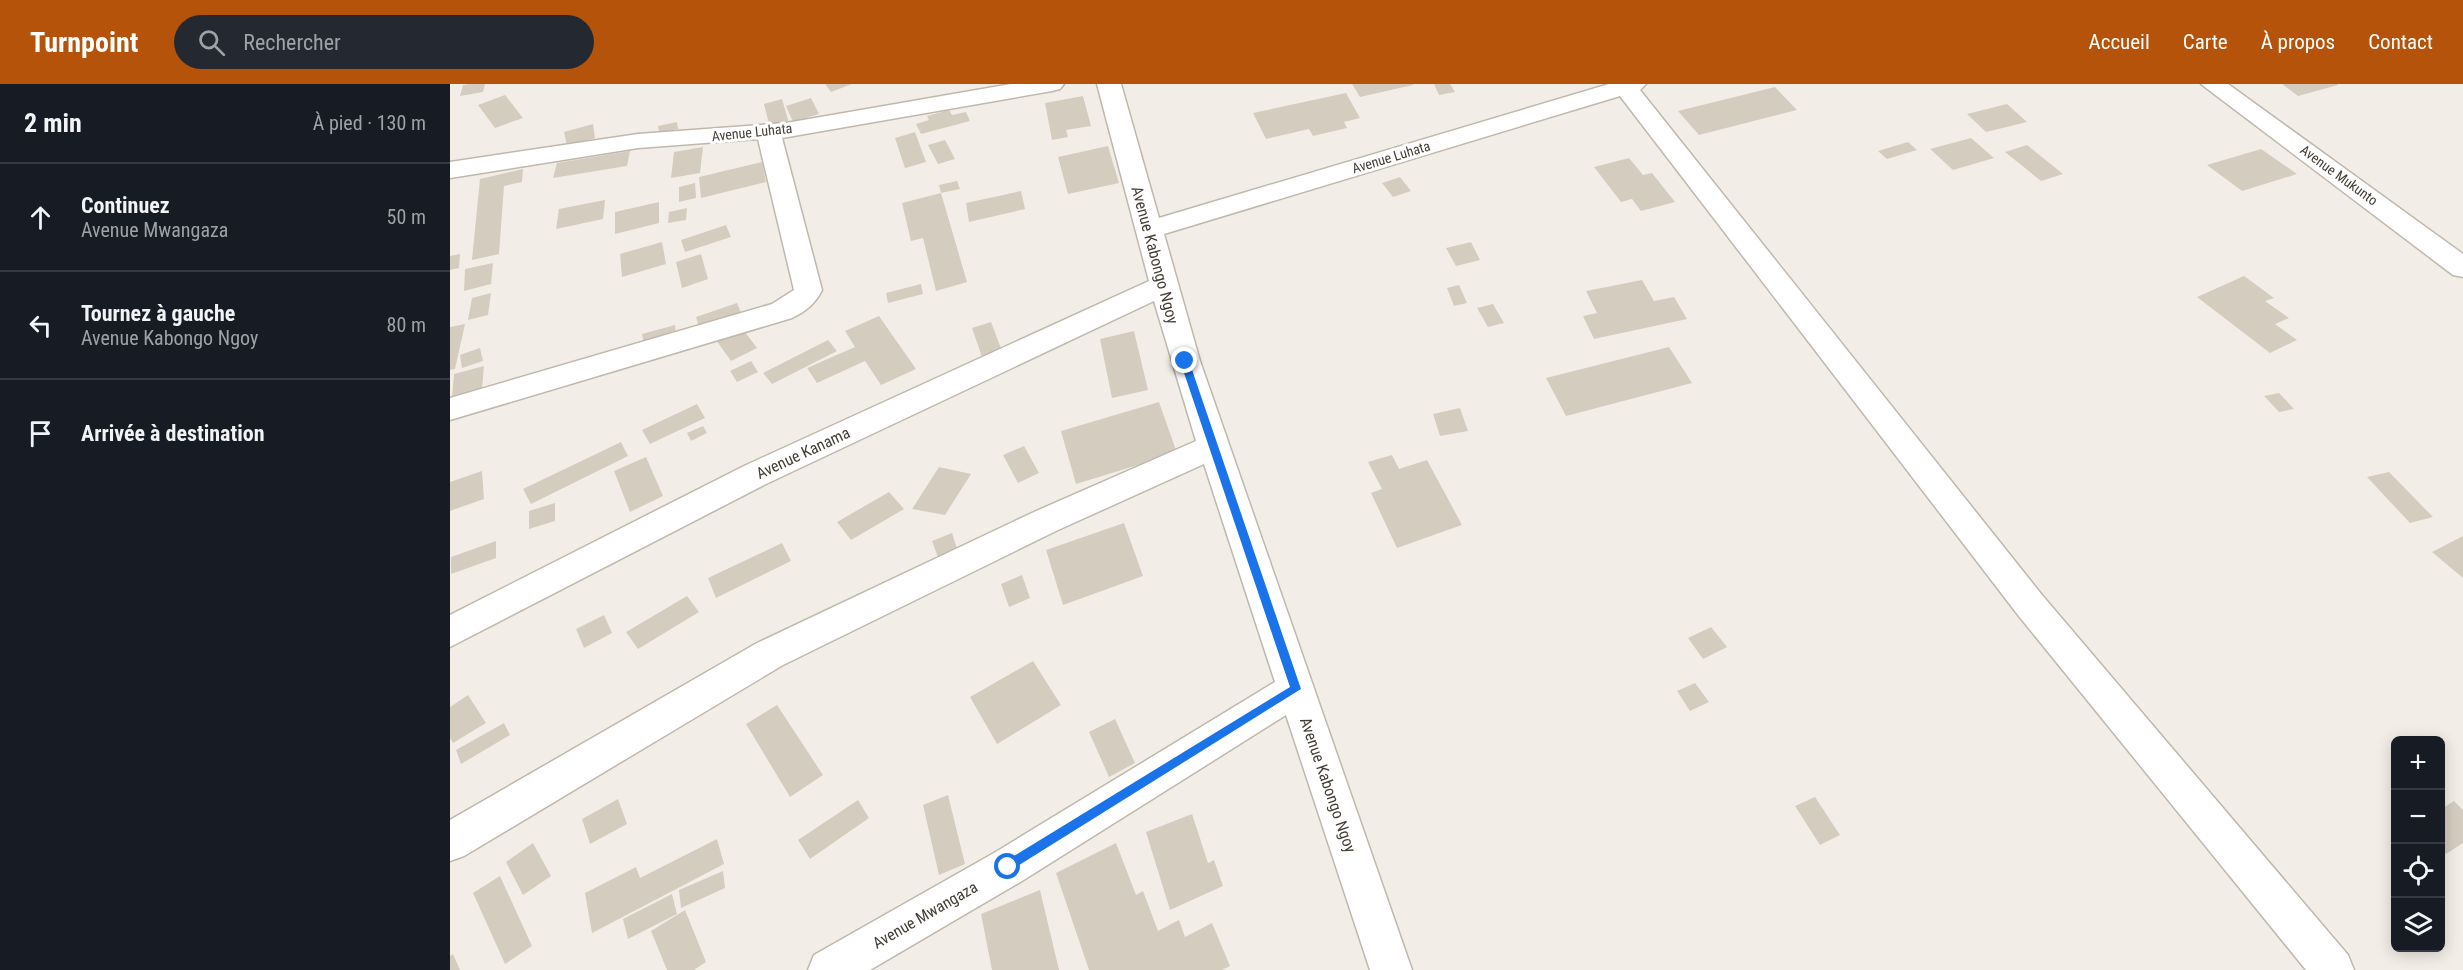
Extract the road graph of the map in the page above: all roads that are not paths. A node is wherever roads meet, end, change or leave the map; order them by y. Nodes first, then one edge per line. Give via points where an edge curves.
1 (1052, 84) edge
2 (1109, 84) edge
3 (2213, 84) edge
4 (1627, 85) edge
5 (768, 132) junction
6 (450, 170) edge
7 (1148, 230) junction
8 (2463, 268) edge
9 (1162, 286) junction
10 (450, 408) edge
11 (1212, 447) junction
12 (450, 632) edge
13 (1296, 689) junction
14 (450, 842) edge
15 (829, 970) edge
16 (1391, 970) edge
17 (2333, 970) edge

1 - 5 street, Avenue Luhata
2 - 7 street, Avenue Kabongo Ngoy
3 - 8 street, Avenue Mukunto
4 - 7 street, Avenue Luhata
4 - 17 street via 2030,605
5 - 6 street, Avenue Luhata via 638,141
5 - 10 street via 808,290 798,303 782,311
7 - 9 street, Avenue Kabongo Ngoy
9 - 11 street, Avenue Kabongo Ngoy
9 - 12 street, Avenue Kanama via 755,475
11 - 13 street, Avenue Kabongo Ngoy
11 - 14 street via 770,654
13 - 15 street, Avenue Mwangaza via 1008,867
13 - 16 street, Avenue Kabongo Ngoy

